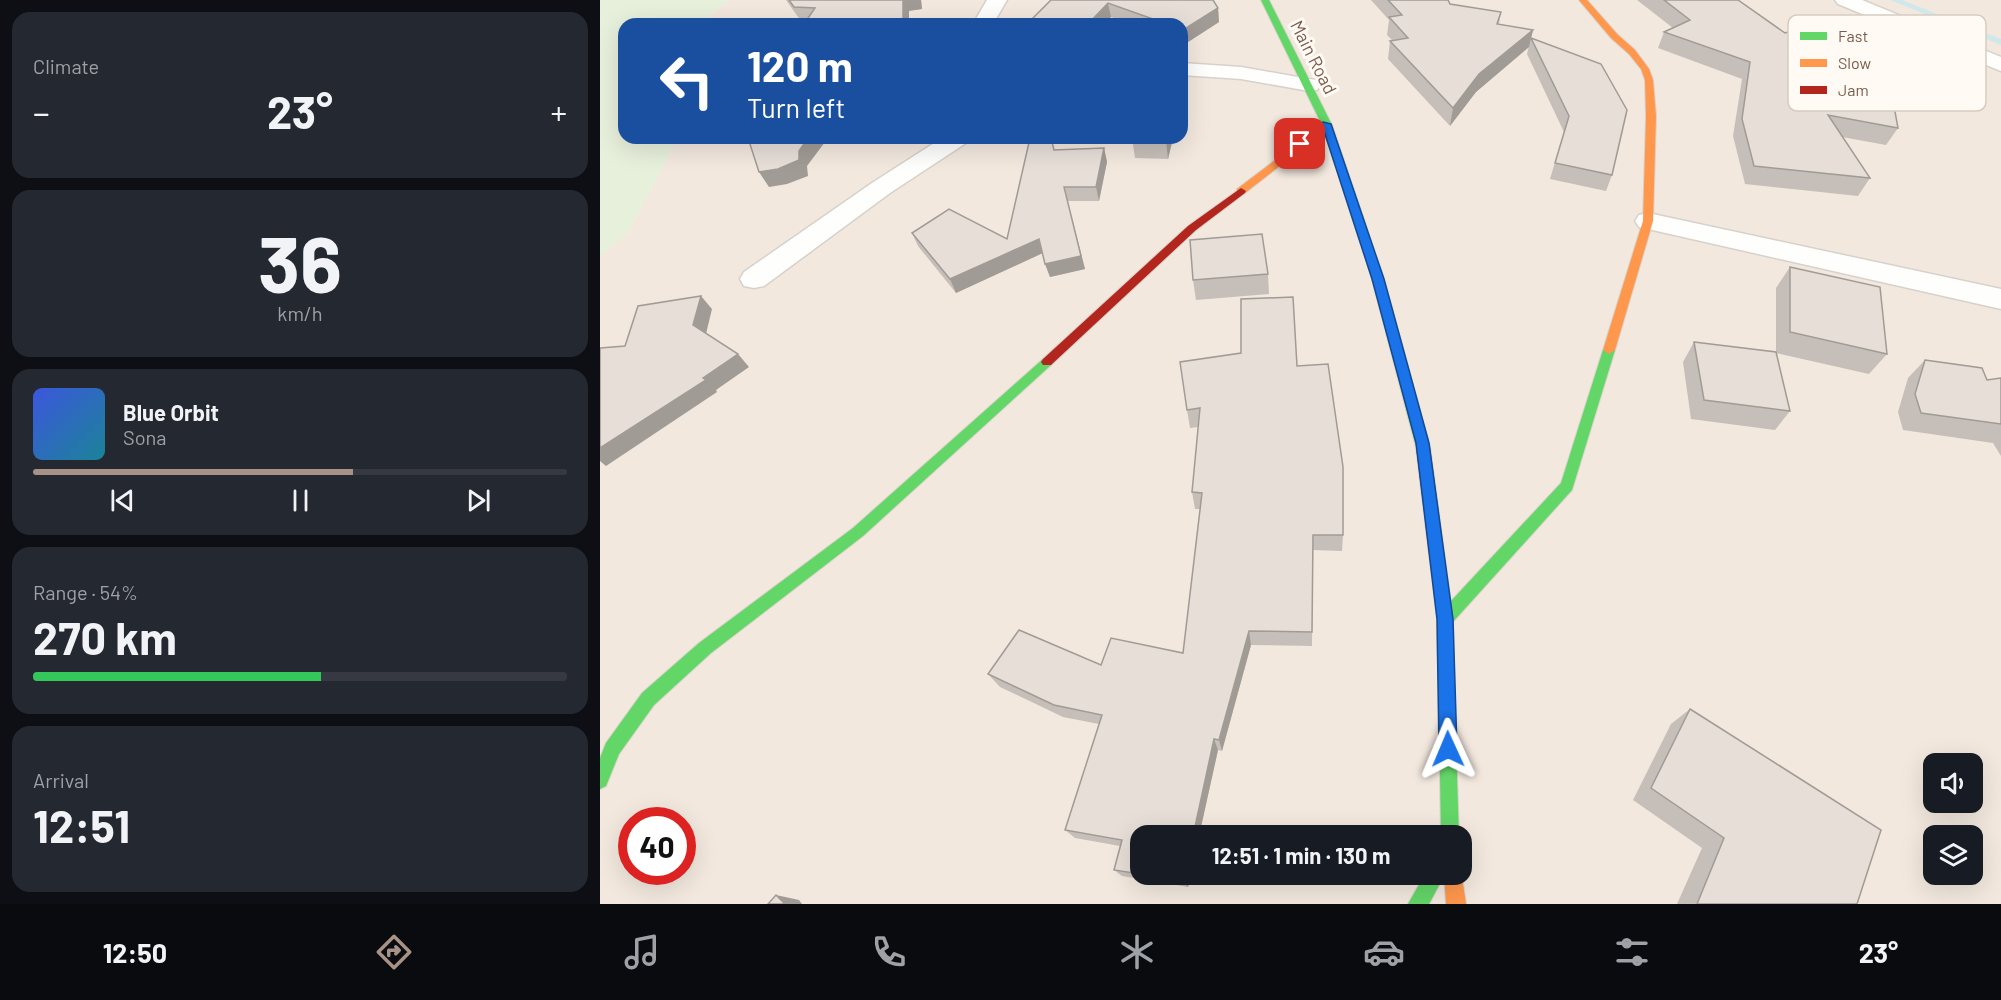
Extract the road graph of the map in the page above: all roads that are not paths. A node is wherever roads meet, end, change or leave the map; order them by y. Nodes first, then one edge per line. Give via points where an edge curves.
1 (997, 0) edge
2 (1265, 0) edge
3 (1583, 0) edge
4 (1845, 0) edge
5 (1881, 15) edge
6 (986, 18) edge
7 (1986, 59) edge
8 (2001, 65) edge
9 (1188, 70) edge
10 (1310, 85) junction
11 (1327, 124) junction
12 (949, 144) edge
13 (1648, 221) junction
14 (754, 279) dead end
15 (2001, 299) edge
16 (1445, 619) junction
17 (600, 780) edge
18 (1450, 825) edge
19 (1429, 885) edge
20 (1454, 885) edge
21 (1418, 904) edge
22 (1456, 904) edge

1 - 6 street
2 - 10 street, Main Road
3 - 13 street via 1632,52 1649,80
4 - 5 street
7 - 8 street
9 - 10 street
10 - 11 street, Main Road
11 - 16 street, Main Road via 1378,279 1423,443
11 - 17 street via 1192,228 858,532 705,648 648,699 612,749
12 - 14 street
13 - 15 street
13 - 16 street via 1567,486
16 - 18 street, Main Road
19 - 21 street
20 - 22 street

